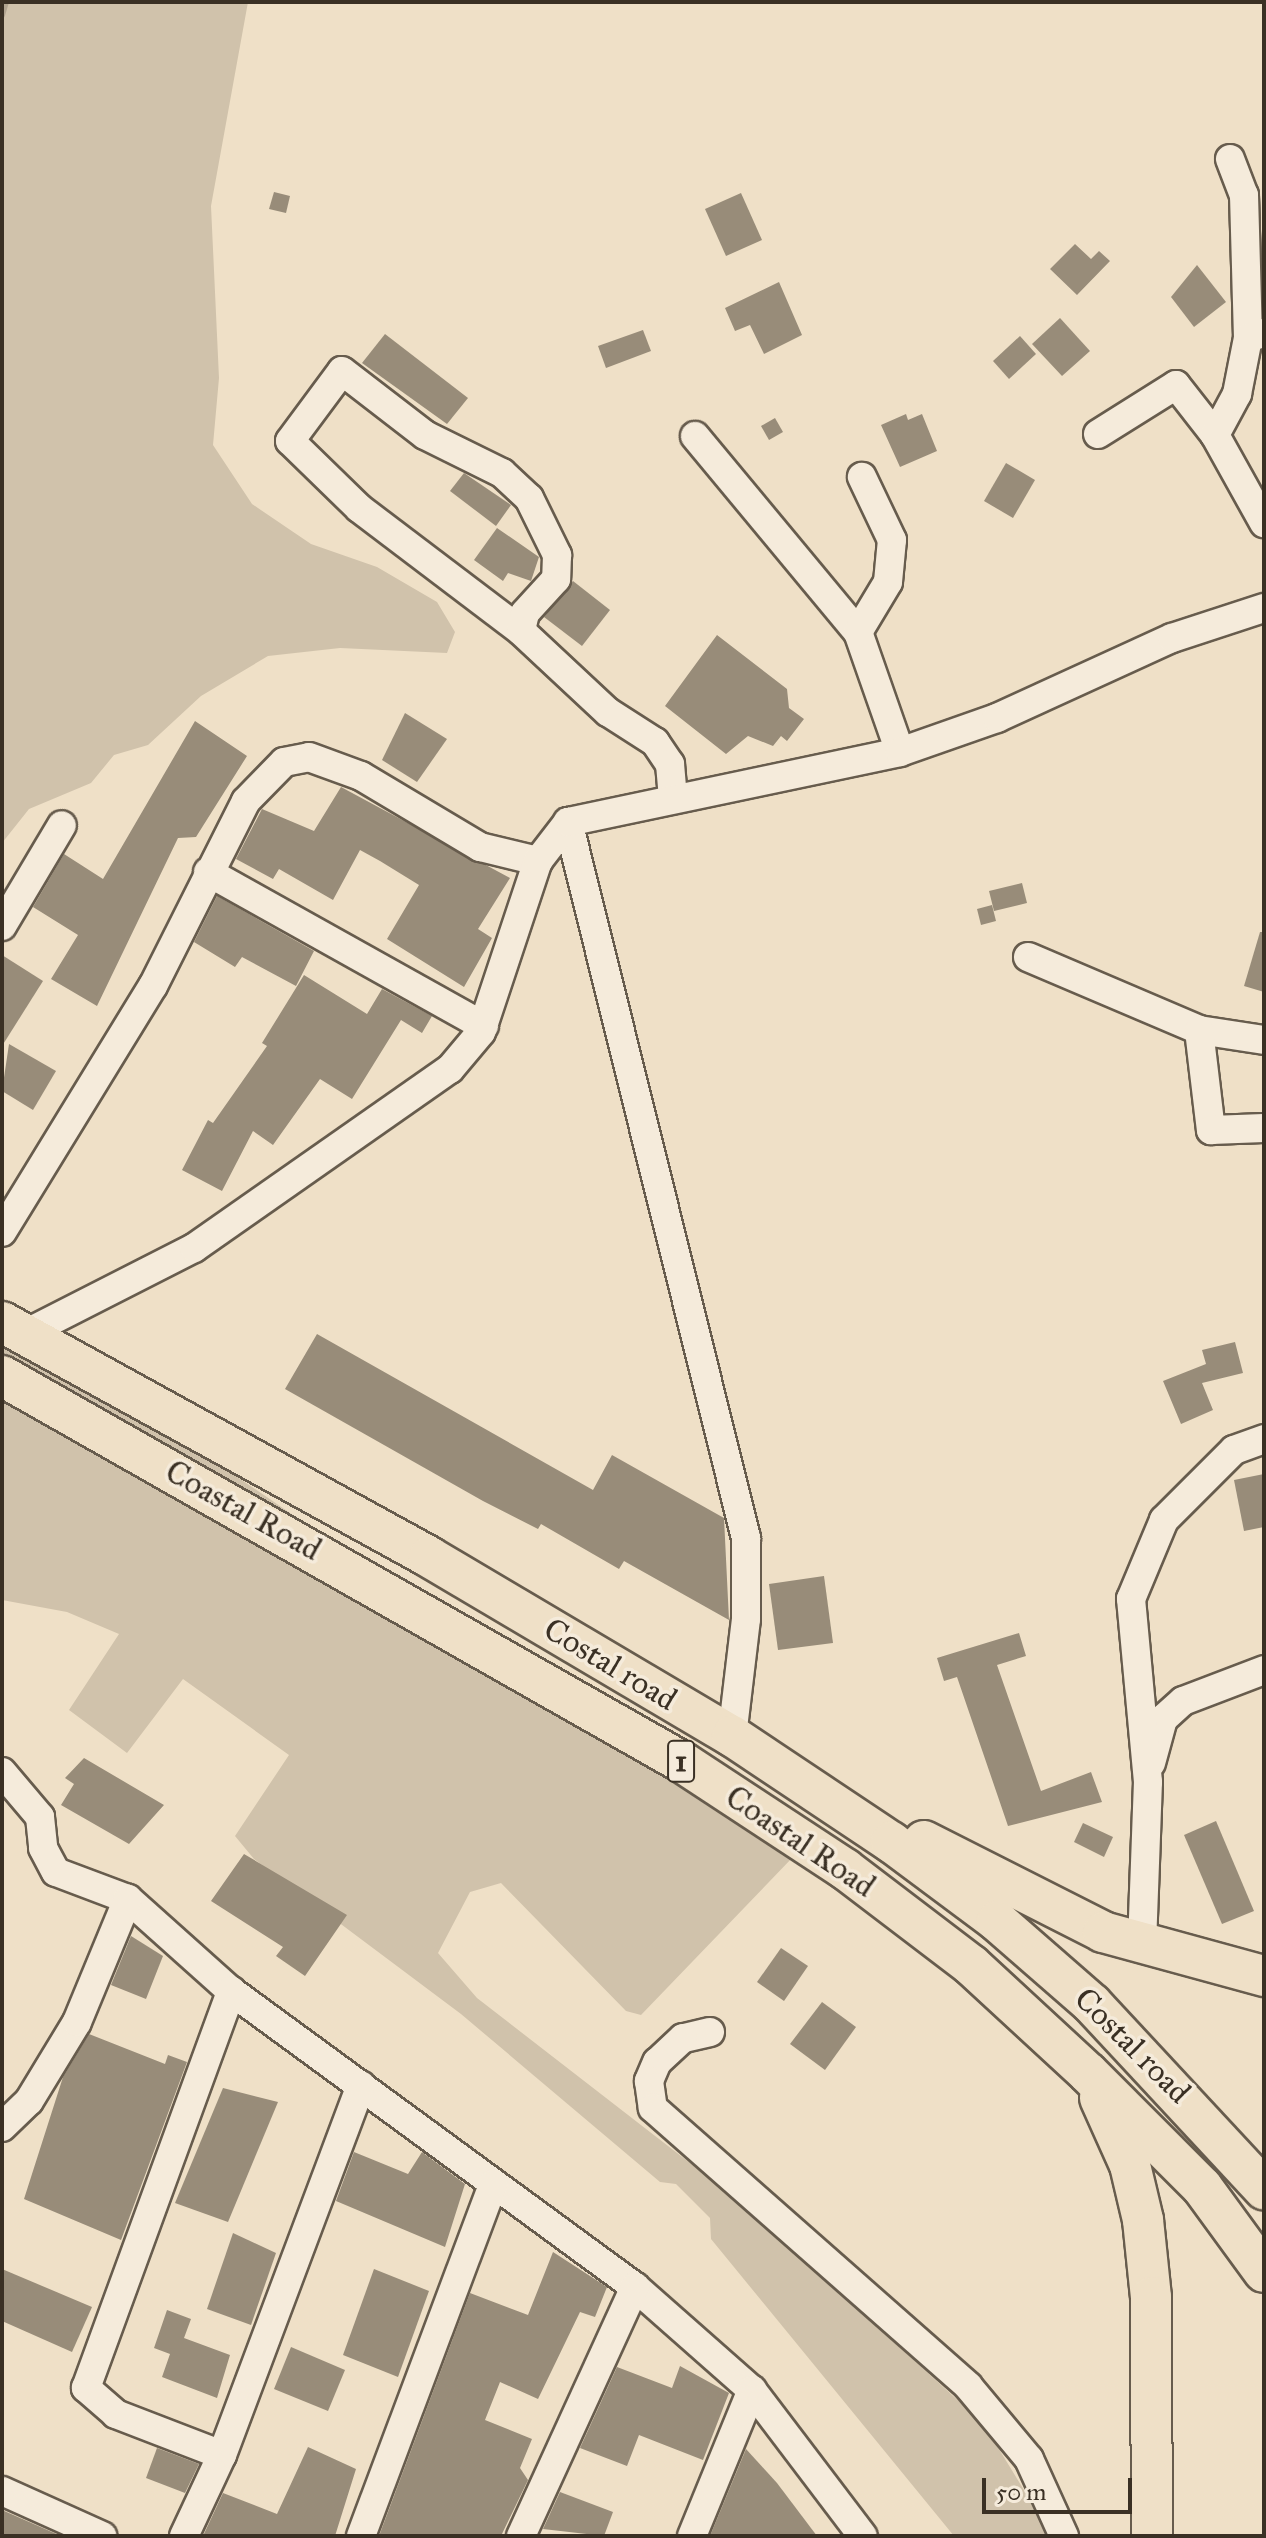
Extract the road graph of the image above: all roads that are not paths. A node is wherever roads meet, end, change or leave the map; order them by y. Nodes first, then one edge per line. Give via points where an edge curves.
1 (1230, 159) dead end
2 (1256, 335) edge
3 (1098, 434) dead end
4 (1215, 435) junction
5 (695, 436) dead end
6 (862, 477) dead end
7 (1264, 523) edge
8 (1264, 608) edge
9 (521, 631) junction
10 (858, 632) junction
11 (900, 752) junction
12 (673, 796) junction
13 (568, 822) junction
14 (62, 825) dead end
15 (538, 861) junction
16 (208, 872) junction
17 (2, 926) edge
18 (1028, 957) dead end
19 (484, 1026) junction
20 (1199, 1030) junction
21 (1264, 1040) edge
22 (1264, 1128) edge
23 (2, 1232) edge
24 (13, 1328) edge
25 (2, 1376) edge
26 (1264, 1439) edge
27 (1264, 1670) edge
28 (732, 1736) junction
29 (2, 1772) edge
30 (1148, 1782) junction
31 (128, 1899) junction
32 (1142, 1945) junction
33 (1264, 1976) edge
34 (231, 1991) junction
35 (710, 2032) dead end
36 (1088, 2073) junction
37 (361, 2085) junction
38 (2, 2127) edge
39 (493, 2184) junction
40 (1264, 2189) edge
41 (1264, 2272) edge
42 (635, 2287) junction
43 (752, 2390) junction
44 (222, 2455) junction
45 (2, 2491) edge
46 (102, 2536) edge
47 (184, 2536) edge
48 (361, 2536) edge
49 (521, 2536) edge
50 (692, 2536) edge
51 (863, 2536) edge
52 (1064, 2536) edge
53 (1152, 2536) edge

1 - 2 street via 1244,195
2 - 4 street via 1237,394
3 - 4 street via 1176,385
4 - 7 street
5 - 10 street
6 - 10 street via 892,540 888,582
8 - 11 street via 1172,638 997,718
9 - 9 street via 525,613 556,579 557,555 529,498 502,473 425,435 342,371 290,441 359,508
9 - 12 street via 608,712 655,742 670,764
10 - 11 street
11 - 12 street
12 - 13 street
13 - 15 street
13 - 28 street via 746,1538 745,1634
14 - 17 street
15 - 16 street via 480,847 361,776 309,757 284,762 246,801
15 - 19 street
16 - 19 street
16 - 23 street via 153,986
18 - 20 street
19 - 24 street via 450,1069 392,1115 296,1173 194,1248
20 - 21 street
20 - 22 street via 1211,1130
24 - 28 highway, Costal road / 1 via 429,1557
25 - 36 highway, Coastal Road / 1 via 682,1762 971,1965
26 - 30 street via 1234,1450 1164,1520 1131,1599
27 - 30 street via 1183,1701 1163,1719
28 - 32 highway via 1006,1886
28 - 40 highway, Costal road / 1 via 997,1921 1102,2015
29 - 31 street via 40,1817 43,1848 56,1872
30 - 32 street
31 - 34 street
31 - 38 street via 77,2022 29,2101
32 - 33 highway
34 - 37 street
34 - 44 street via 86,2388 116,2414
35 - 52 street via 683,2038 657,2062 649,2081 653,2108 968,2386 1029,2459
36 - 41 highway, Coastal Road / 1 via 1202,2187
36 - 53 highway via 1130,2165 1143,2220 1151,2297
37 - 39 street
37 - 44 street
39 - 42 street
39 - 48 street
42 - 43 street
42 - 49 street
43 - 50 street
43 - 51 street
44 - 47 street
45 - 46 street

